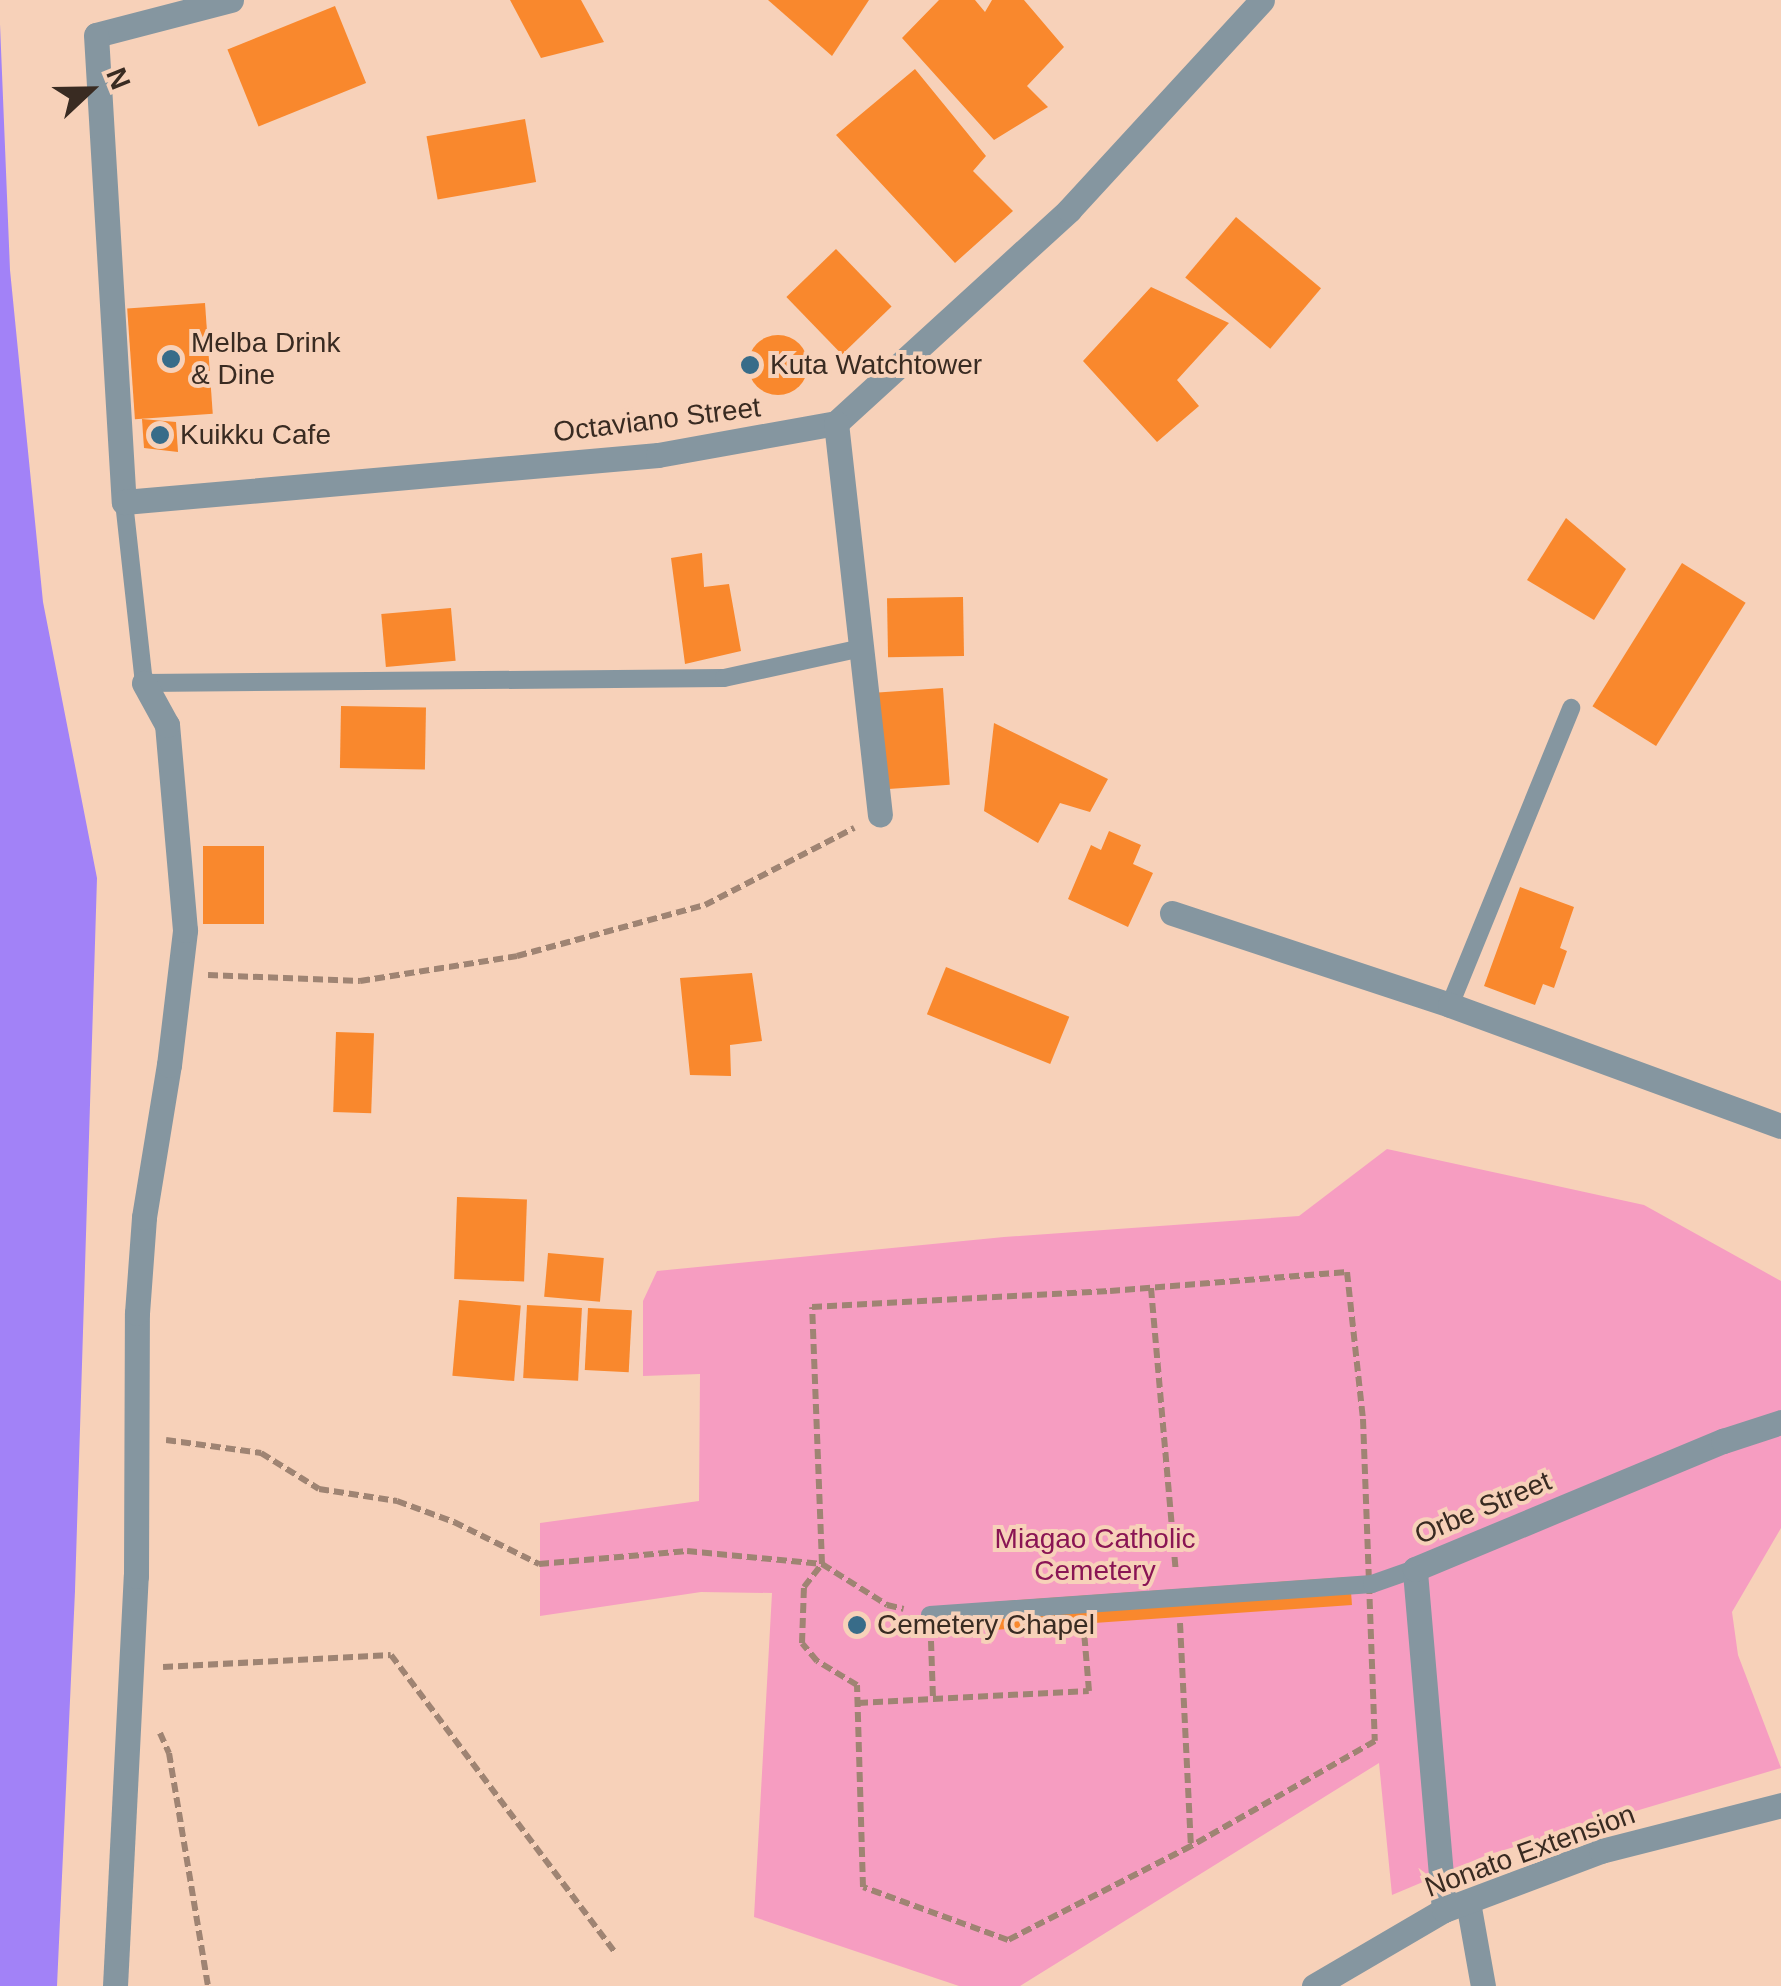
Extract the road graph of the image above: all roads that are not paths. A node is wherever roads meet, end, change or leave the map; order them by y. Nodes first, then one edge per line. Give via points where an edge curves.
1 (231, 0) edge
2 (1262, 0) edge
3 (836, 423) junction
4 (124, 502) junction
5 (862, 648) junction
6 (144, 682) junction
7 (1570, 708) dead end
8 (880, 815) road end
9 (1172, 913) dead end
10 (1450, 1005) junction
11 (1781, 1126) edge
12 (1781, 1422) edge
13 (1415, 1569) junction
14 (930, 1616) road end
15 (1781, 1804) edge
16 (1456, 1906) junction
17 (115, 1986) edge
18 (1314, 1986) edge
19 (1483, 1986) edge

1 - 4 street via 96,35
2 - 3 street via 1068,210
3 - 4 street, Octaviano Street via 658,455
3 - 5 street
4 - 6 lane
5 - 6 lane via 724,678
5 - 8 street
6 - 17 street via 166,725 181,864 182,974 144,1217 137,1314 140,1437
7 - 10 lane
9 - 10 street
10 - 11 street
12 - 13 street, Orbe Street
13 - 14 lane via 1372,1584
13 - 16 street, Orbe Street
15 - 16 street, Nonato Extension via 1601,1851
16 - 18 street, Nonato Extension
16 - 19 street, Orbe Street

